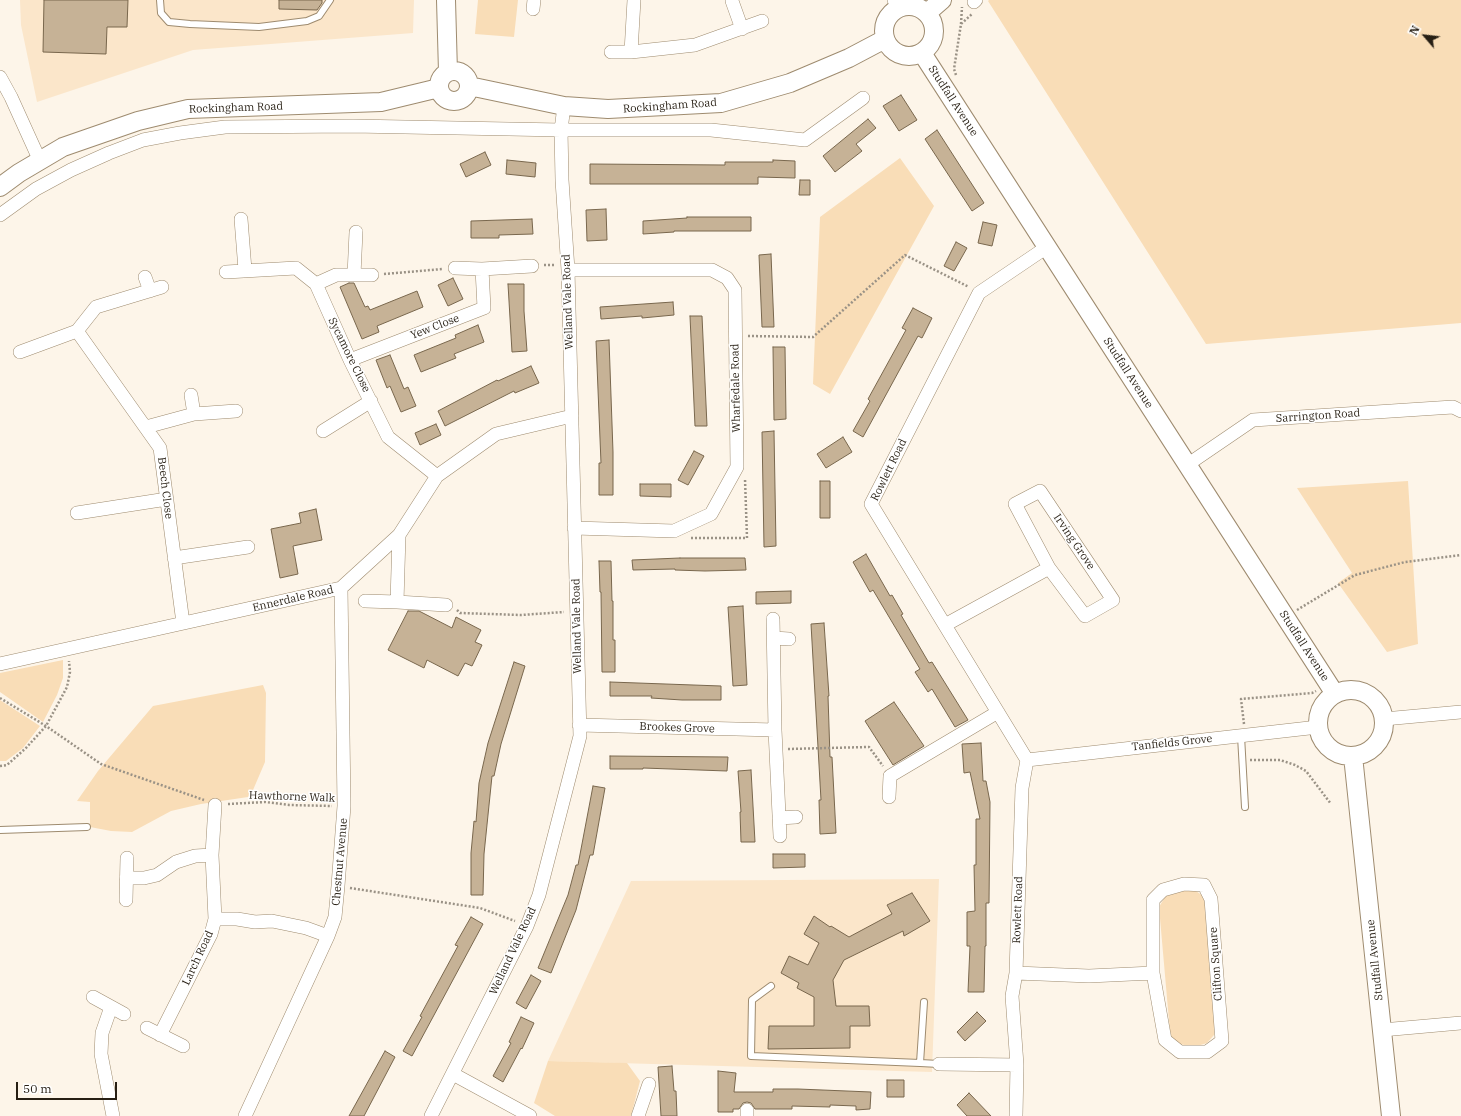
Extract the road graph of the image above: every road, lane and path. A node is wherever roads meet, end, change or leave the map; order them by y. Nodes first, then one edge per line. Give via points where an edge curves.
1 (160, 0) edge
2 (330, 0) edge
3 (446, 0) edge
4 (634, 0) edge
5 (942, 0) edge
6 (732, 1) dead end
7 (971, 3) edge
8 (897, 4) edge
9 (927, 13) junction
10 (762, 21) dead end
11 (961, 24) junction
12 (742, 29) junction
13 (885, 39) junction
14 (611, 52) dead end
15 (632, 52) junction
16 (922, 53) junction
17 (448, 72) junction
18 (0, 77) edge
19 (470, 86) junction
20 (439, 88) junction
21 (946, 91) junction
22 (864, 98) dead end
23 (564, 106) junction
24 (561, 130) junction
25 (40, 161) junction
26 (0, 186) edge
27 (0, 215) edge
28 (241, 219) dead end
29 (356, 232) dead end
30 (1047, 247) junction
31 (532, 266) joint
32 (568, 267) junction
33 (455, 268) joint
34 (482, 269) junction
35 (245, 270) junction
36 (226, 272) dead end
37 (354, 275) junction
38 (372, 275) joint
39 (145, 277) dead end
40 (316, 284) junction
41 (979, 293) junction
42 (77, 331) junction
43 (736, 336) junction
44 (20, 352) dead end
45 (350, 360) junction
46 (191, 395) dead end
47 (372, 401) junction
48 (236, 411) dead end
49 (1461, 411) edge
50 (194, 414) junction
51 (572, 416) junction
52 (146, 427) junction
53 (323, 430) dead end
54 (1187, 465) junction
55 (737, 467) junction
56 (437, 476) junction
57 (167, 499) junction
58 (77, 513) dead end
59 (574, 528) junction
60 (674, 531) junction
61 (399, 536) junction
62 (248, 547) dead end
63 (1461, 556) edge
64 (174, 558) junction
65 (1049, 568) junction
66 (341, 588) junction
67 (365, 601) dead end
68 (397, 602) junction
69 (446, 605) joint
70 (576, 611) junction
71 (1285, 617) junction
72 (773, 619) dead end
73 (183, 624) junction
74 (945, 625) junction
75 (774, 638) junction
76 (789, 639) dead end
77 (66, 650) junction
78 (0, 664) edge
79 (1332, 689) junction
80 (0, 698) edge
81 (998, 712) junction
82 (1461, 712) edge
83 (1384, 719) junction
84 (579, 725) junction
85 (46, 726) junction
86 (1318, 727) junction
87 (775, 730) junction
88 (1243, 736) junction
89 (776, 749) junction
90 (1353, 756) junction
91 (1027, 760) junction
92 (1242, 761) junction
93 (0, 766) edge
94 (890, 776) junction
95 (889, 797) dead end
96 (1331, 804) dead end
97 (215, 805) junction
98 (344, 806) junction
99 (1245, 806) dead end
100 (796, 817) dead end
101 (779, 818) junction
102 (87, 827) dead end
103 (0, 830) edge
104 (780, 836) dead end
105 (212, 855) junction
106 (127, 858) dead end
107 (126, 878) junction
108 (338, 886) junction
109 (126, 900) dead end
110 (214, 919) junction
111 (527, 926) junction
112 (328, 936) junction
113 (1016, 973) junction
114 (1153, 973) junction
115 (771, 986) dead end
116 (92, 997) dead end
117 (924, 1002) dead end
118 (111, 1007) junction
119 (124, 1014) dead end
120 (1461, 1023) edge
121 (147, 1028) dead end
122 (1382, 1030) junction
123 (160, 1035) junction
124 (184, 1046) dead end
125 (920, 1063) junction
126 (939, 1064) joint
127 (1017, 1065) junction
128 (453, 1074) junction
129 (649, 1084) dead end
130 (113, 1116) edge
131 (245, 1116) edge
132 (431, 1116) edge
133 (530, 1116) edge
134 (638, 1116) edge
135 (1016, 1116) edge
136 (1391, 1116) edge

1 - 2 lane via 161,13 169,22 259,27 307,21 319,16
3 - 17 street
4 - 15 street
5 - 9 street
6 - 12 street
7 - 11 path
7 - 11 path via 973,12
8 - 9 street via 916,7
8 - 13 street via 886,22
9 - 16 street via 932,20 933,38 930,46
10 - 12 street
11 - 21 path via 954,69 957,80
12 - 15 street via 695,45
13 - 16 street via 890,48 897,53 914,56
13 - 23 street, Rockingham Road via 849,58 790,83 721,103 608,110
14 - 15 street
16 - 21 street, Studfall Avenue
17 - 19 street via 463,74
17 - 20 street via 441,78
18 - 25 street
19 - 20 street via 466,96 454,101 444,98
19 - 23 street, Rockingham Road
20 - 25 street, Rockingham Road via 381,102 188,109 138,121 63,147
21 - 30 street, Studfall Avenue
22 - 24 street via 805,140 711,130
23 - 24 street, Welland Vale Road
24 - 27 street via 353,126 225,127 180,133 143,140 77,167 36,190
24 - 32 street, Welland Vale Road
25 - 26 street, Rockingham Road
28 - 35 street
29 - 37 street
30 - 41 street, Rowlett Road
30 - 54 street, Studfall Avenue
31 - 32 path
31 - 34 street
32 - 43 street, Wharfedale Road via 712,270 727,278 735,290
32 - 51 street, Welland Vale Road
33 - 34 street
33 - 38 path
34 - 45 street, Yew Close via 484,308
35 - 36 street, Sycamore Close
35 - 40 street, Sycamore Close via 296,268
37 - 38 street
37 - 40 street via 336,275
39 - 42 street via 156,289 96,308
40 - 45 street, Sycamore Close
41 - 43 path via 905,255 813,337
41 - 74 street, Rowlett Road via 871,504
42 - 44 street
42 - 52 street, Beech Close
43 - 55 street, Wharfedale Road
45 - 47 street, Sycamore Close
46 - 50 street
47 - 53 street
47 - 56 street, Sycamore Close via 388,437
48 - 50 street
49 - 54 street, Sarrington Road via 1453,406 1254,420
50 - 52 street
51 - 56 street, Ennerdale Road via 496,434
51 - 59 street, Welland Vale Road
52 - 57 street, Beech Close via 160,448
54 - 71 street, Studfall Avenue
55 - 60 street, Wharfedale Road via 711,514
55 - 60 path via 745,478 747,538 684,538
56 - 61 street, Ennerdale Road
57 - 58 street
57 - 64 street, Beech Close
59 - 60 street, Wharfedale Road
59 - 70 street, Welland Vale Road
61 - 66 street, Ennerdale Road
61 - 68 street
62 - 64 street
63 - 71 path via 1404,562 1355,575
64 - 73 street, Beech Close
65 - 65 street, Irving Grove via 1085,616 1113,600 1040,491 1015,504
65 - 74 street
66 - 73 street, Ennerdale Road
66 - 98 street, Chestnut Avenue
67 - 68 street
68 - 69 street
69 - 70 path via 460,613 521,615
70 - 84 street, Welland Vale Road
71 - 79 street, Studfall Avenue
72 - 75 street
73 - 77 street, Ennerdale Road
74 - 81 street, Rowlett Road
75 - 76 street
75 - 87 street
77 - 78 street, Ennerdale Road
77 - 85 path via 70,672 67,687
79 - 83 street, Studfall Avenue via 1366,693 1381,708
79 - 86 street, Studfall Avenue via 1321,708
79 - 88 path via 1241,699
80 - 85 path
81 - 91 street, Rowlett Road
81 - 94 street
82 - 83 street
83 - 90 street via 1379,740 1372,748
84 - 87 street, Brookes Grove
84 - 111 street, Welland Vale Road via 580,736 541,888
85 - 93 path via 7,765
85 - 97 path via 101,764
86 - 88 street, Tanfields Grove
86 - 90 street via 1326,745 1343,755
87 - 89 street
88 - 91 street, Tanfields Grove
88 - 92 lane
89 - 94 path via 869,747
89 - 101 street
90 - 122 street, Studfall Avenue
91 - 113 street, Rowlett Road via 1022,788
92 - 96 path via 1280,760 1295,765 1306,771
92 - 99 lane
94 - 95 street
97 - 98 path, Hawthorne Walk via 265,802
97 - 105 street
98 - 108 street, Chestnut Avenue
100 - 101 street
101 - 104 street
102 - 103 lane
105 - 107 street via 195,856 176,862 157,875
105 - 110 street
106 - 107 street
107 - 109 street
108 - 111 path via 480,908
108 - 112 street, Chestnut Avenue via 335,917
110 - 112 street, Larch Road via 278,922
110 - 123 street, Larch Road via 211,934
111 - 128 street, Welland Vale Road
112 - 131 street, Chestnut Avenue
113 - 114 street via 1089,976
113 - 127 street, Rowlett Road via 1012,996
114 - 114 street, Clifton Square via 1154,900 1163,890 1184,884 1204,885 1211,899 1222,1041 1207,1052 1180,1052 1165,1040
115 - 125 lane via 752,1000 751,1056
116 - 118 street
117 - 125 lane
118 - 119 street
118 - 130 street via 102,1033 101,1054
120 - 122 street
121 - 123 street
122 - 136 street, Studfall Avenue
123 - 124 street
125 - 126 lane
126 - 127 street
127 - 135 street, Rowlett Road
128 - 132 street, Welland Vale Road
128 - 133 street
129 - 134 street

